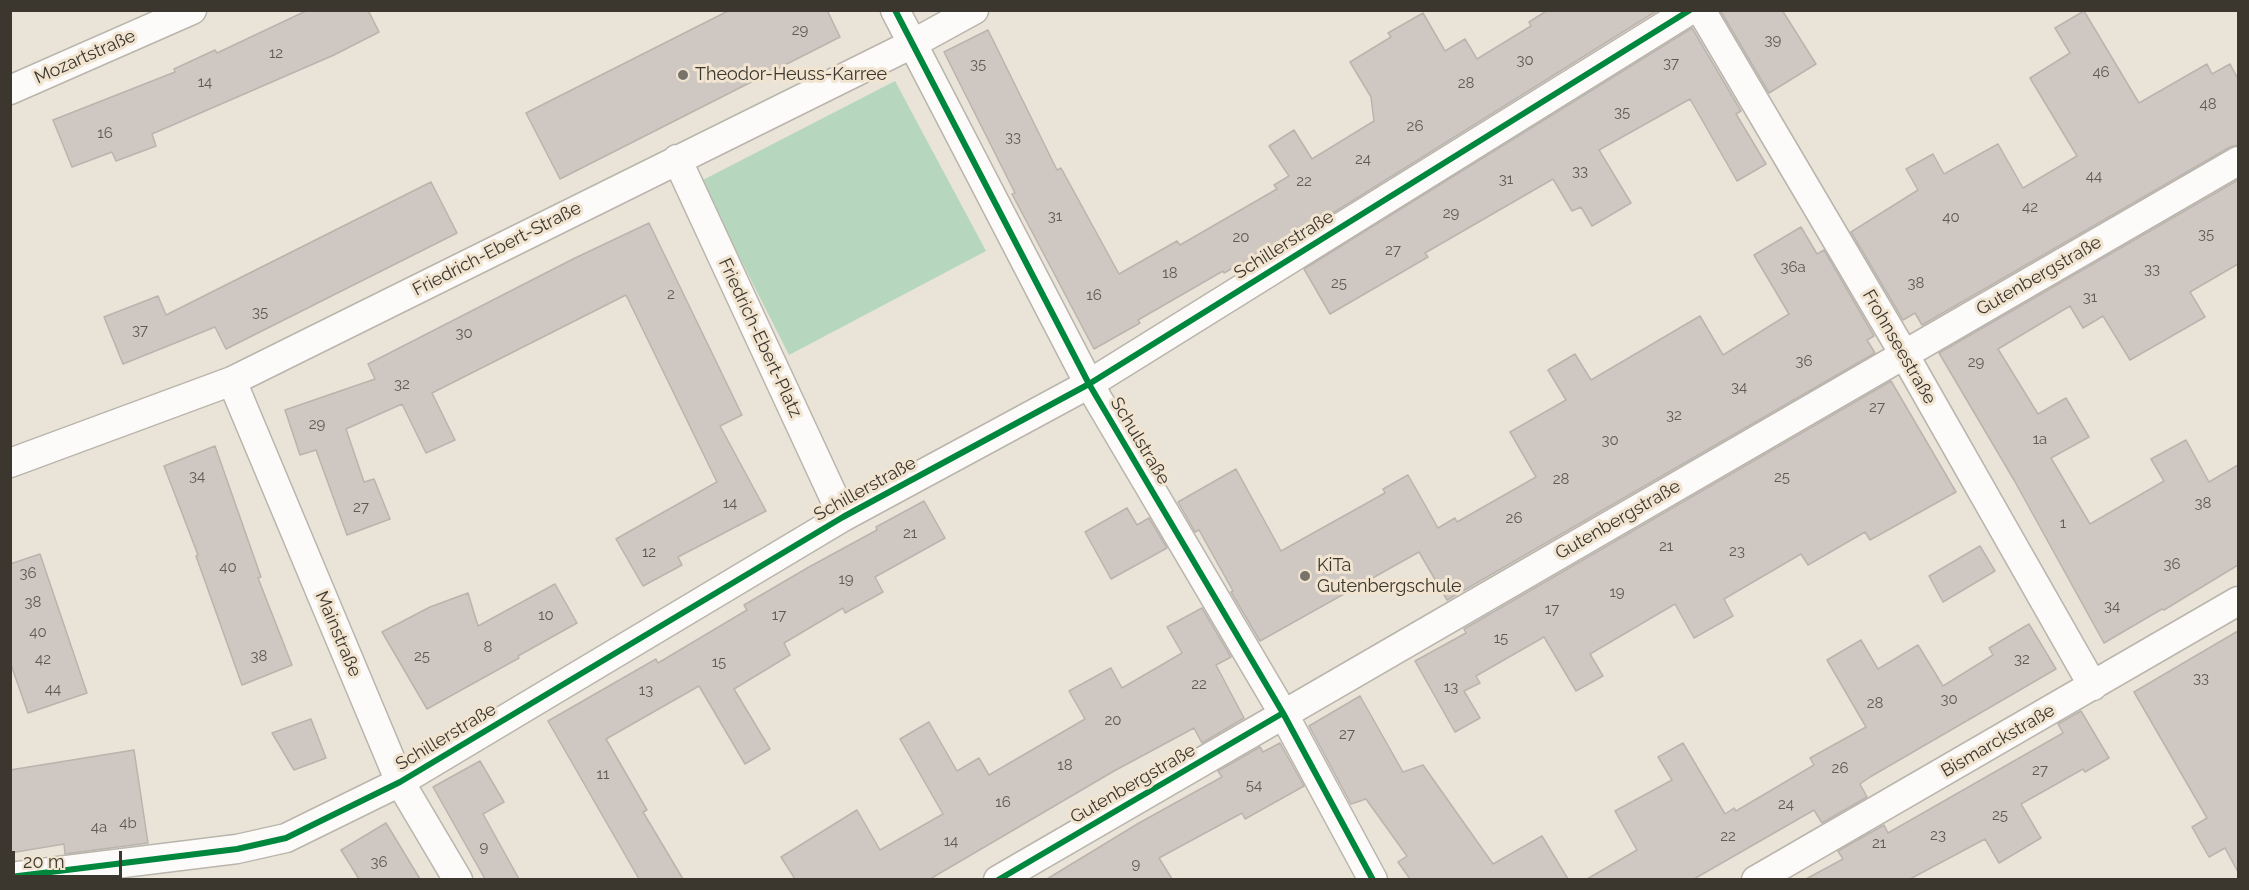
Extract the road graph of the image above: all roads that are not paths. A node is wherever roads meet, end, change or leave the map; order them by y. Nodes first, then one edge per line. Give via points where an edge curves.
1 (192, 10) edge
2 (895, 10) edge
3 (974, 10) edge
4 (1690, 10) edge
5 (1701, 10) edge
6 (912, 44) junction
7 (10, 90) edge
8 (677, 159) junction
9 (2238, 161) edge
10 (1904, 354) junction
11 (232, 381) junction
12 (1089, 384) junction
13 (10, 463) edge
14 (843, 518) junction
15 (2238, 601) edge
16 (2093, 686) junction
17 (1283, 713) junction
18 (400, 782) junction
19 (10, 877) edge
20 (458, 879) edge
21 (998, 879) edge
22 (1373, 879) edge
23 (1756, 879) edge

1 - 7 street, Mozartstraße
2 - 6 street, Schulstraße
3 - 6 street, Friedrich-Ebert-Straße
4 - 12 street, Schillerstraße
5 - 10 street, Frohnseestraße
6 - 8 street, Friedrich-Ebert-Straße
6 - 12 street, Schulstraße
8 - 11 street, Friedrich-Ebert-Straße
8 - 14 street, Friedrich-Ebert-Platz
9 - 10 street, Gutenbergstraße
10 - 16 street, Frohnseestraße
10 - 17 street, Gutenbergstraße
11 - 13 street, Friedrich-Ebert-Straße
11 - 18 street, Mainstraße
12 - 14 street, Schillerstraße
12 - 17 street, Schulstraße
14 - 18 street, Schillerstraße
15 - 16 street, Bismarckstraße
16 - 23 street, Bismarckstraße
17 - 21 street, Gutenbergstraße
17 - 22 street, Schulstraße
18 - 19 street, Schillerstraße via 285,838 237,849
18 - 20 street, Mainstraße

